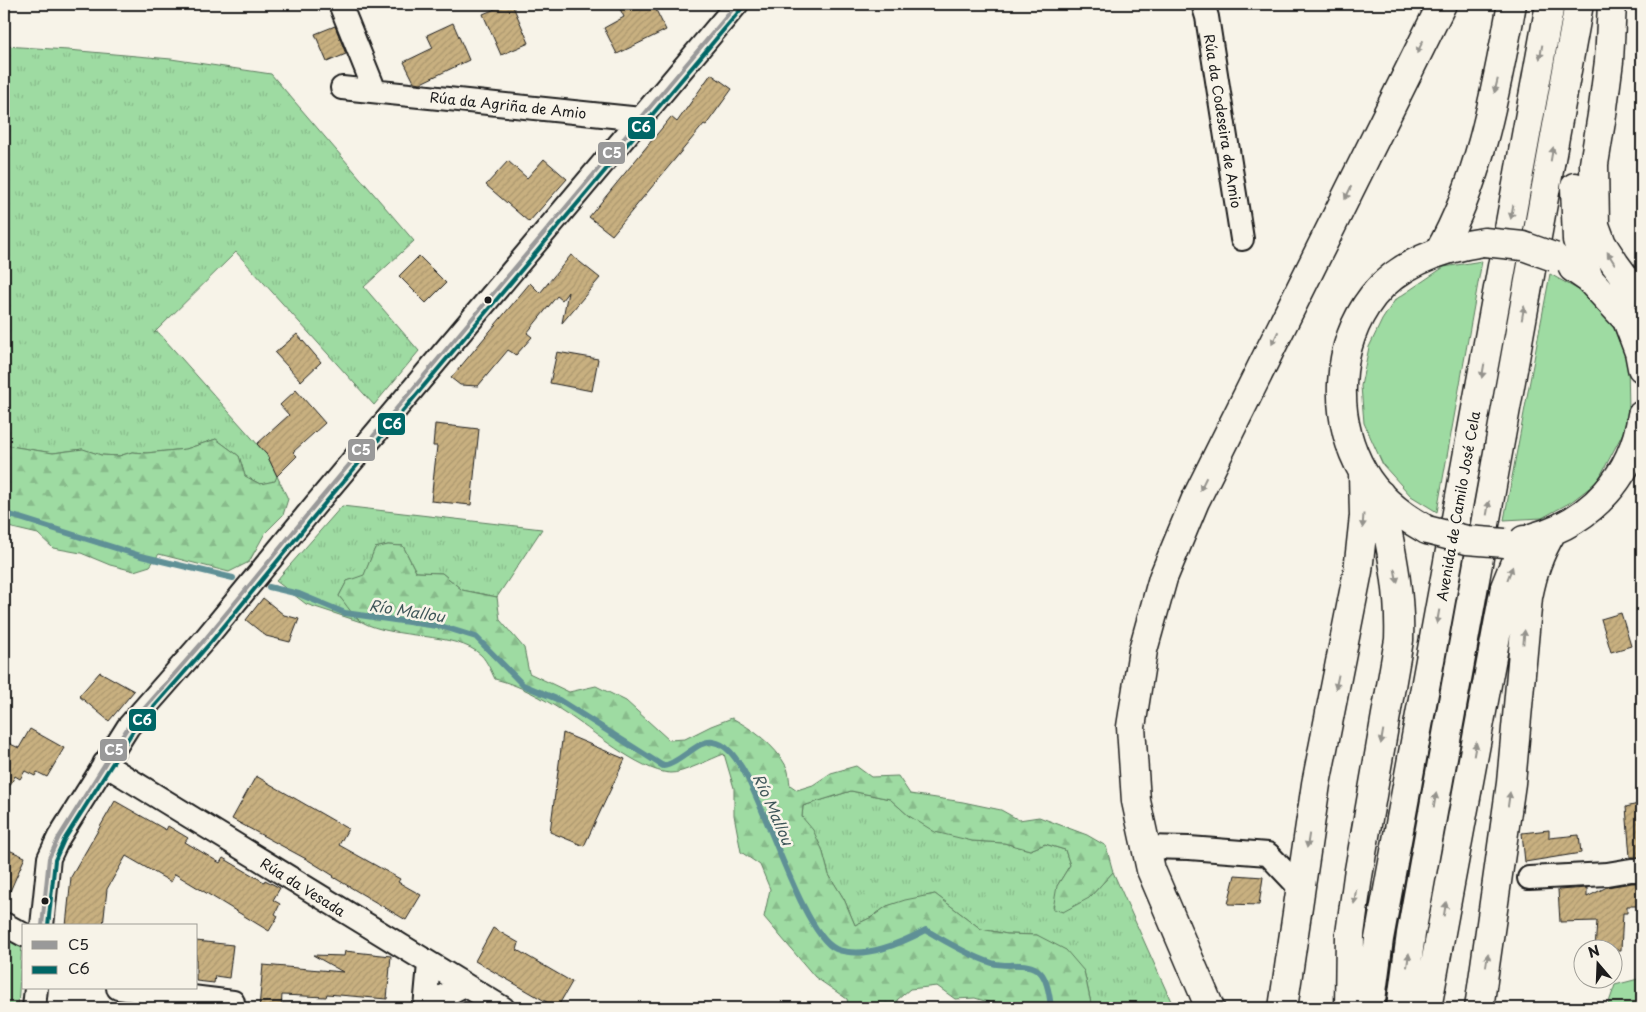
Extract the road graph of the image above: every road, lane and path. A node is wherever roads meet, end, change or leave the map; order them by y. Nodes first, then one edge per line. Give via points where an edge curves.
1 (340, 4) edge
2 (737, 4) edge
3 (1203, 4) edge
4 (1442, 4) edge
5 (1512, 4) edge
6 (1550, 4) edge
7 (1579, 4) edge
8 (1611, 4) edge
9 (342, 88) dead end
10 (375, 91) junction
11 (641, 119) junction
12 (1242, 239) dead end
13 (1439, 252) junction
14 (1589, 278) junction
15 (1642, 295) edge
16 (1634, 325) edge
17 (1642, 368) edge
18 (1642, 415) edge
19 (1363, 472) junction
20 (1642, 476) edge
21 (1380, 494) junction
22 (1606, 494) junction
23 (1552, 532) junction
24 (1515, 541) junction
25 (104, 764) junction
26 (1146, 847) junction
27 (1642, 870) edge
28 (1529, 878) dead end
29 (1301, 889) junction
30 (4, 924) edge
31 (42, 924) edge
32 (22, 934) edge
33 (428, 964) junction
34 (465, 985) junction
35 (36, 990) edge
36 (134, 990) edge
37 (233, 1002) dead end
38 (34, 1008) edge
39 (427, 1008) edge
40 (504, 1008) edge
41 (1210, 1008) edge
42 (1283, 1008) edge
43 (1349, 1008) edge
44 (1370, 1008) edge
45 (1401, 1008) edge
46 (1427, 1008) edge
47 (1479, 1008) edge

1 - 10 street
2 - 11 street
3 - 12 street, Rúa da Codeseira de Amio
4 -> 26 highway via 1199,492 1163,578 1142,650 1131,728 1136,801
5 -> 13 highway via 1475,171
6 -> 44 highway, Avenida de Camilo José Cela via 1379,939
45 -> 7 highway via 1411,934
8 - 14 highway via 1575,190 1577,240
15 -> 8 highway via 1614,264 1602,244 1596,225 1594,164 1608,70
9 - 10 street, Rúa da Agriña de Amio
10 - 11 street, Rúa da Agriña de Amio
11 - 25 street via 128,727
13 - 14 highway, bridge via 1484,242 1523,246 1554,257
13 - 19 highway via 1397,274 1374,295 1358,320 1346,349 1342,381 1343,416 1351,446
14 - 16 highway
16 - 17 highway
18 - 22 highway via 1640,431 1626,464
19 - 21 highway
19 -> 29 highway via 1364,516 1358,571 1316,784
20 - 22 highway
21 - 24 highway, bridge via 1406,518 1427,530 1467,540
21 -> 43 highway via 1398,588 1399,640 1350,934
22 - 23 highway via 1592,507
23 - 24 highway
47 -> 23 highway via 1511,783 1528,597 1534,567
46 -> 24 highway
25 - 31 street via 49,858
25 - 33 street, Rúa da Vesada
26 - 29 street via 1268,854
26 - 41 highway via 1151,870
27 - 28 street
29 - 42 highway
30 - 32 street
33 - 34 street, Rúa da Vesada
33 - 39 street
34 - 39 street
34 - 40 street, Rúa da Vesada
35 - 38 street
36 - 37 street

